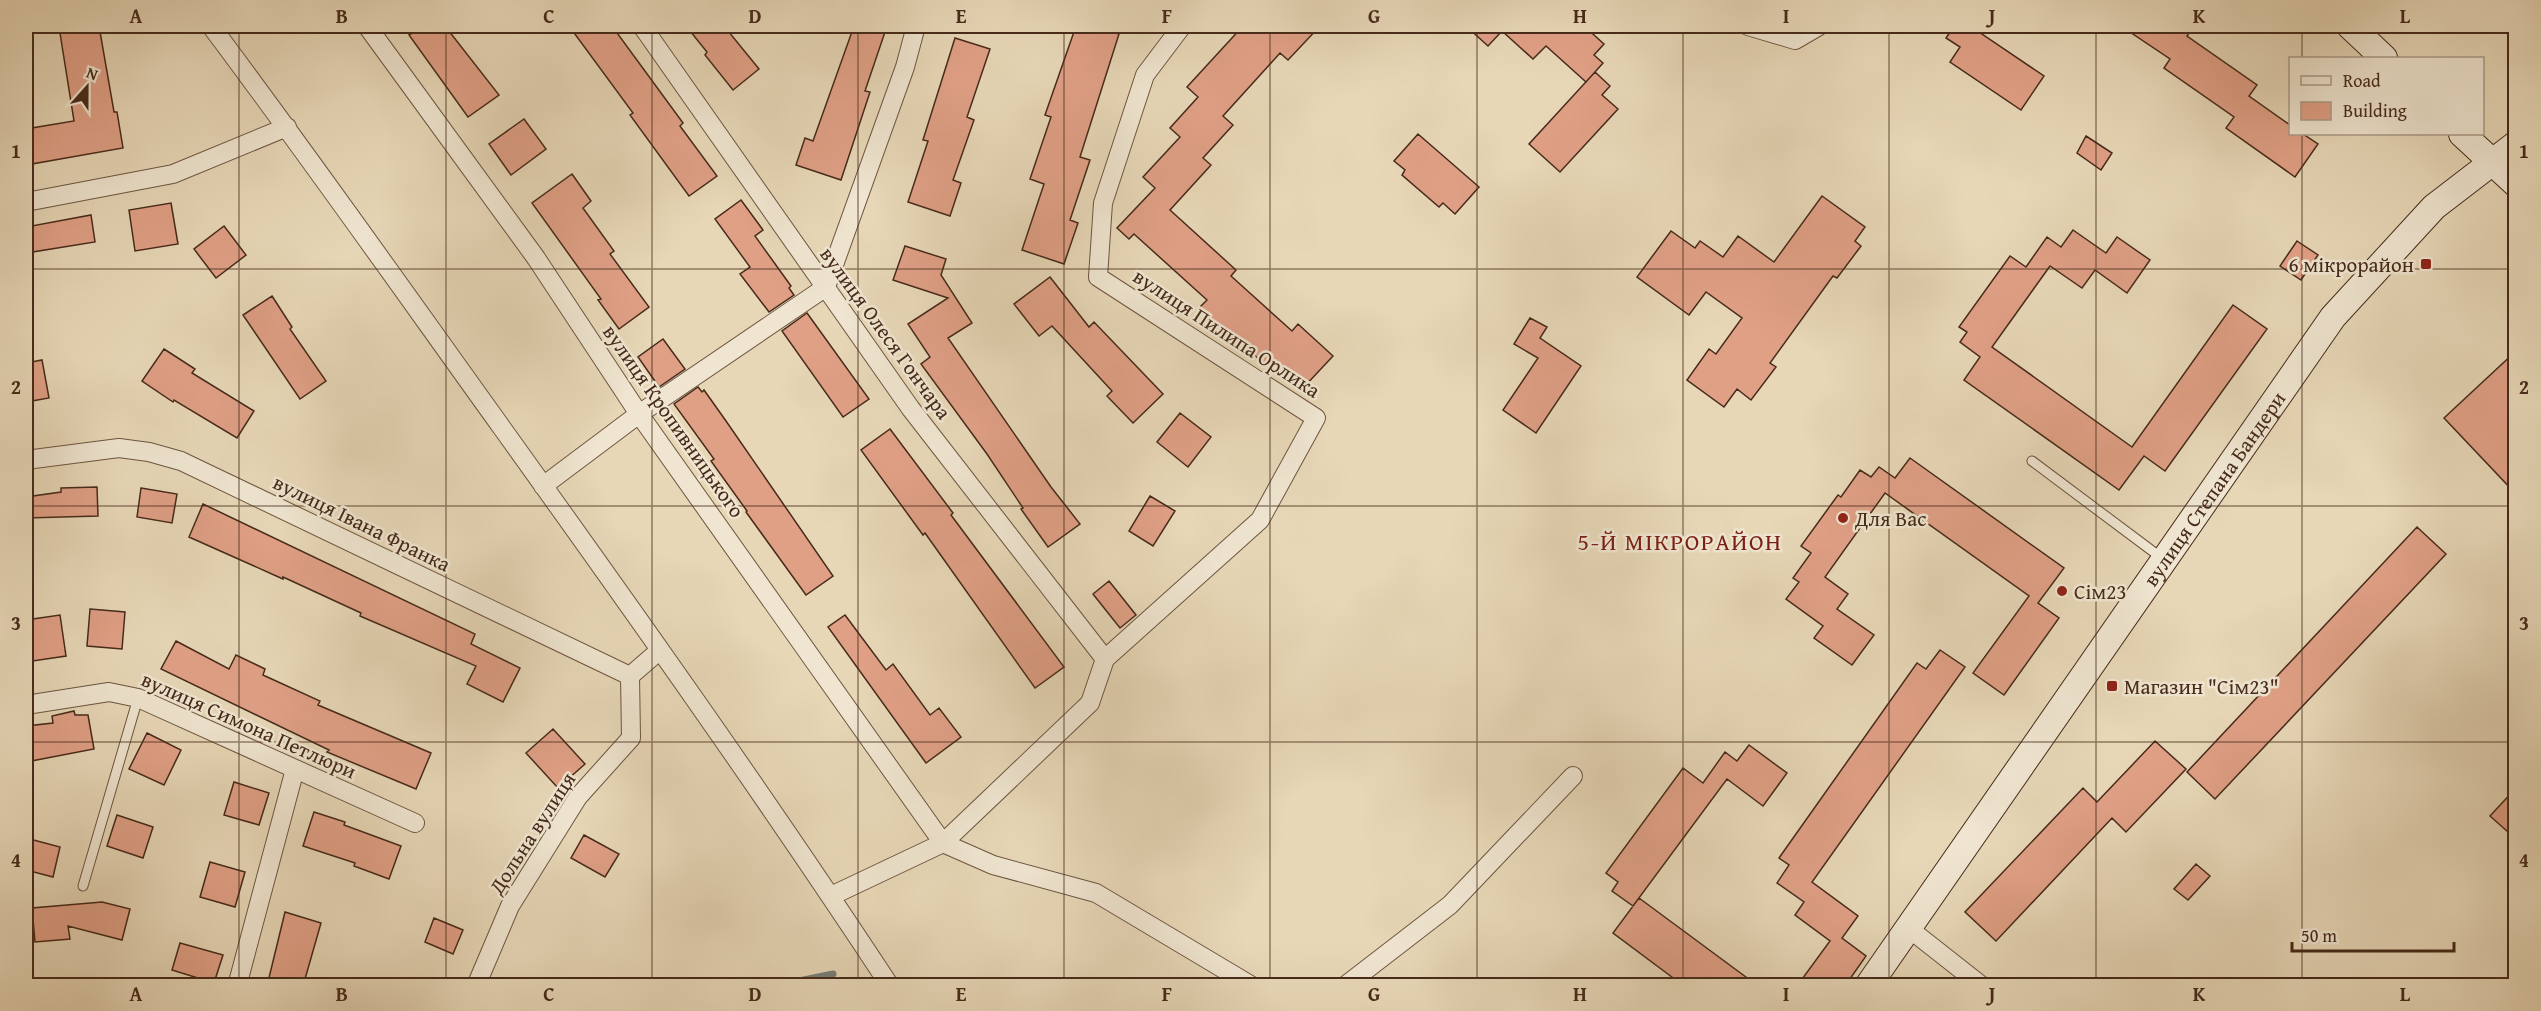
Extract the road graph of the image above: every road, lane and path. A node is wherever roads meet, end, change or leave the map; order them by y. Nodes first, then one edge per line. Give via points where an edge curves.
1 (211, 26) edge
2 (368, 26) edge
3 (642, 26) edge
4 (916, 26) edge
5 (1182, 26) edge
6 (1748, 26) edge
7 (1819, 26) edge
8 (2350, 26) edge
9 (2383, 57) edge
10 (287, 128) junction
11 (2463, 135) edge
12 (2516, 144) edge
13 (2492, 162) junction
14 (2516, 184) edge
15 (26, 202) edge
16 (826, 287) junction
17 (639, 414) junction
18 (26, 460) edge
19 (2032, 461) dead end
20 (543, 486) junction
21 (2165, 560) junction
22 (660, 650) junction
23 (1105, 659) junction
24 (630, 676) junction
25 (138, 698) junction
26 (26, 705) edge
27 (295, 769) junction
28 (1573, 776) dead end
29 (415, 823) dead end
30 (943, 843) junction
31 (83, 885) dead end
32 (831, 896) junction
33 (1907, 927) junction
34 (237, 986) edge
35 (476, 986) edge
36 (890, 986) edge
37 (1252, 986) edge
38 (1345, 986) edge
39 (1868, 986) edge
40 (1982, 986) edge

1 - 10 street
2 - 17 street, вулиця Кропивницького via 536,258
3 - 16 street, вулиця Олеся Гончара
4 - 16 street
5 - 23 street, вулиця Пилипа Орлика via 1141,86 1103,203 1098,277 1316,418 1260,520
6 - 7 street via 1795,40
8 - 9 street
10 - 15 street via 174,174
10 - 20 street
11 - 13 street
12 - 13 street, вулиця Степана Бандери
13 - 14 street
13 - 21 street, вулиця Степана Бандери via 2434,207 2333,317
16 - 17 street
16 - 23 street, вулиця Олеся Гончара via 911,409
17 - 20 street
17 - 30 street, вулиця Кропивницького
18 - 24 street, вулиця Івана Франка via 119,447 181,462
19 - 21 lane
20 - 22 street
21 - 33 street, вулиця Степана Бандери
22 - 24 street
22 - 32 street
23 - 30 street via 1090,703
24 - 35 street, Дольна вулиця via 631,738 578,797 510,906
25 - 26 street, вулиця Симона Петлюри via 109,692
25 - 27 street, вулиця Симона Петлюри
25 - 31 lane
27 - 29 street, вулиця Симона Петлюри
27 - 34 street
28 - 38 street via 1450,905
30 - 32 street
30 - 37 street via 993,865 1096,893
32 - 36 street
33 - 39 street, вулиця Степана Бандери
33 - 40 street

